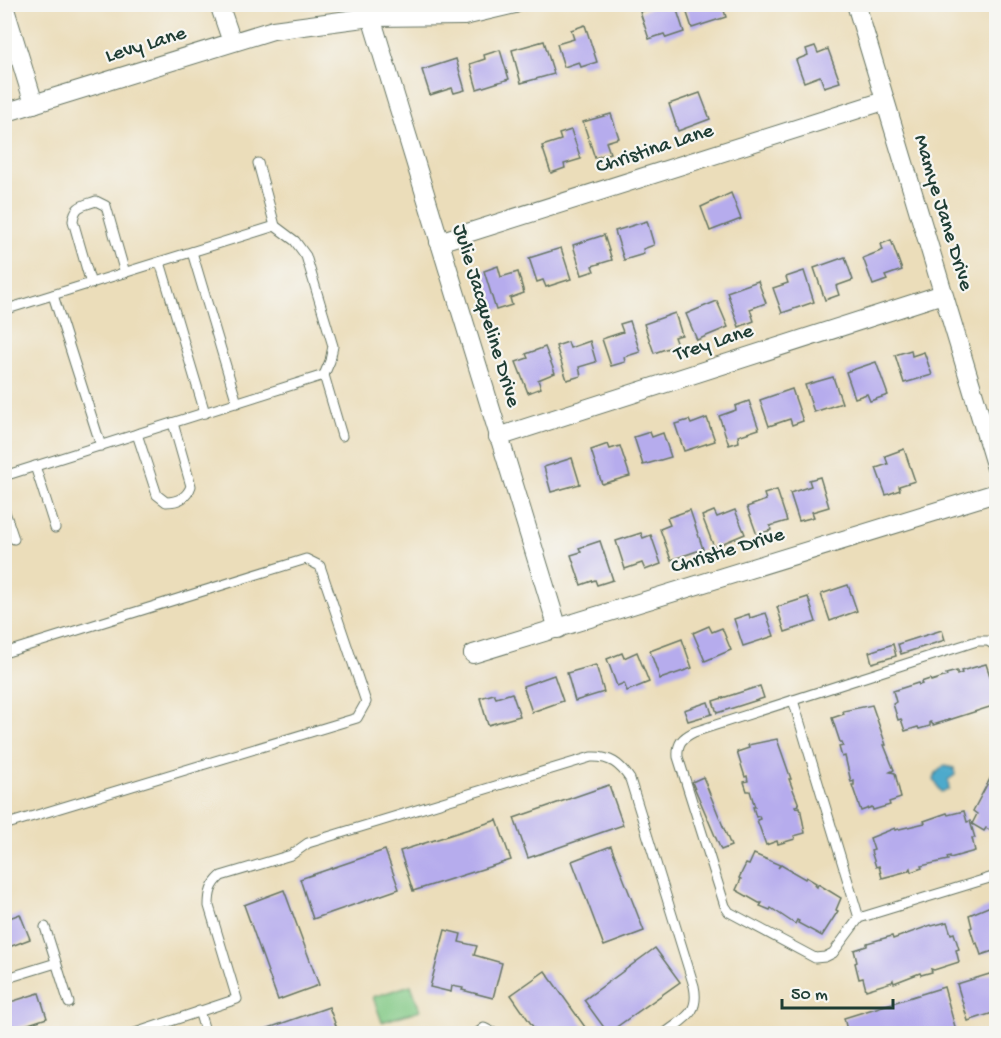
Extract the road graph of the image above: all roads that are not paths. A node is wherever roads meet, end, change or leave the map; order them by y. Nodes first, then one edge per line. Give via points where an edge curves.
1 (219, 4) edge
2 (516, 4) edge
3 (856, 4) edge
4 (4, 6) edge
5 (371, 17) junction
6 (232, 42) junction
7 (884, 101) junction
8 (34, 104) junction
9 (4, 113) edge
10 (258, 163) dead end
11 (275, 226) junction
12 (439, 242) junction
13 (192, 252) junction
14 (160, 262) junction
15 (125, 273) junction
16 (91, 284) junction
17 (943, 294) junction
18 (54, 295) junction
19 (4, 310) edge
20 (324, 375) junction
21 (237, 403) junction
22 (205, 413) junction
23 (173, 423) junction
24 (137, 434) junction
25 (342, 436) dead end
26 (498, 437) junction
27 (101, 446) junction
28 (35, 466) junction
29 (996, 468) edge
30 (4, 476) edge
31 (996, 493) edge
32 (4, 509) edge
33 (55, 528) dead end
34 (14, 539) dead end
35 (558, 629) junction
36 (996, 646) edge
37 (4, 653) edge
38 (473, 654) dead end
39 (794, 700) junction
40 (4, 825) edge
41 (996, 876) edge
42 (859, 918) junction
43 (45, 927) dead end
44 (56, 963) junction
45 (4, 979) edge
46 (69, 1003) dead end
47 (199, 1011) junction
48 (132, 1034) edge
49 (206, 1034) edge
50 (476, 1034) edge
51 (496, 1034) edge
52 (664, 1034) edge

1 - 6 street
2 - 5 street, Levy Lane via 464,16
3 - 7 street, Mamye Jane Drive
4 - 8 street
5 - 6 street, Levy Lane via 273,30
5 - 12 street, Julie Jacqueline Drive
6 - 8 street, Levy Lane
7 - 12 street, Christina Lane
7 - 17 street, Mamye Jane Drive
8 - 9 street, Levy Lane
10 - 11 lane
11 - 13 lane
11 - 20 lane via 295,241 306,256 333,346
12 - 26 street, Julie Jacqueline Drive
13 - 14 lane
13 - 21 lane
14 - 15 lane
14 - 22 lane
15 - 16 lane
15 - 16 lane via 106,206 96,201 79,207 73,221
16 - 18 lane
17 - 26 street, Trey Lane
17 - 29 street, Mamye Jane Drive
18 - 19 lane
18 - 27 lane
20 - 21 lane
20 - 25 lane
21 - 22 lane
22 - 23 lane
23 - 24 lane
23 - 24 lane via 191,486 184,498 174,502 156,495
24 - 27 lane
26 - 35 street, Julie Jacqueline Drive
27 - 28 lane
28 - 30 lane
28 - 33 lane
31 - 35 street, Christie Drive
32 - 34 lane
35 - 38 street, Christie Drive
36 - 39 lane via 977,641
37 - 40 lane via 306,559 320,567 366,702 357,718
39 - 42 lane
39 - 42 lane via 694,732 678,747 678,757 729,912 815,958 833,953
41 - 42 lane
43 - 44 lane
44 - 45 lane
44 - 46 lane
47 - 48 lane
47 - 49 lane
47 - 52 lane via 237,999 209,906 213,884 221,876 291,855 308,843 603,756 613,760 630,779 697,998 690,1014
50 - 51 lane via 484,1028

